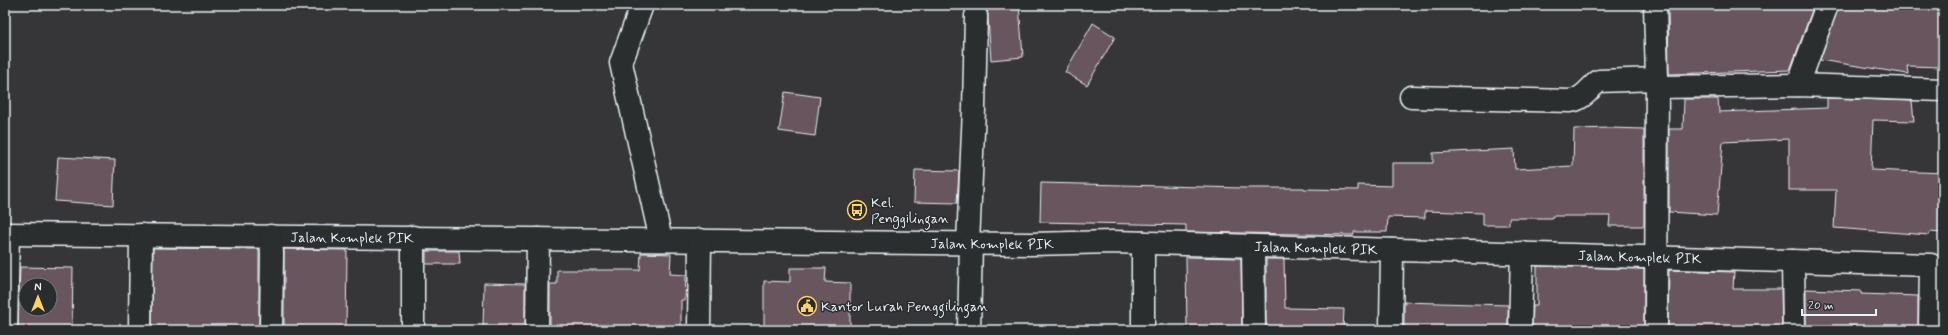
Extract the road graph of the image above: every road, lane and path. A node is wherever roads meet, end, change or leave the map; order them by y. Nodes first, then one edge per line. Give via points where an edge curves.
1 (642, 5) edge
2 (1656, 5) edge
3 (1827, 5) edge
4 (976, 16) dead end
5 (1657, 83) junction
6 (1798, 85) junction
7 (1943, 90) edge
8 (1411, 97) dead end
9 (6, 234) edge
10 (141, 235) junction
11 (270, 236) junction
12 (414, 237) junction
13 (538, 239) junction
14 (661, 240) junction
15 (700, 240) junction
16 (969, 243) junction
17 (1143, 243) junction
18 (1253, 246) junction
19 (1392, 250) junction
20 (1522, 253) junction
21 (1656, 257) junction
22 (1793, 261) junction
23 (6, 330) edge
24 (140, 330) edge
25 (271, 330) edge
26 (413, 330) edge
27 (537, 330) edge
28 (699, 330) edge
29 (970, 330) edge
30 (1143, 330) edge
31 (1254, 330) edge
32 (1391, 330) edge
33 (1520, 330) edge
34 (1656, 330) edge
35 (1794, 330) edge
36 (1930, 330) edge

1 - 14 street via 621,63
2 - 5 street
3 - 6 street
4 - 16 street
5 - 6 street
5 - 8 street via 1599,81 1584,97 1571,102
5 - 21 street
6 - 7 street
9 - 10 street, Jalan Komplek PIK
9 - 23 street
10 - 11 street, Jalan Komplek PIK
10 - 24 street
11 - 12 street, Jalan Komplek PIK
11 - 25 street
12 - 13 street, Jalan Komplek PIK
12 - 26 street
13 - 14 street, Jalan Komplek PIK
13 - 27 street
14 - 15 street, Jalan Komplek PIK
15 - 16 street, Jalan Komplek PIK
15 - 28 street
16 - 17 street, Jalan Komplek PIK
16 - 29 street
17 - 18 street, Jalan Komplek PIK
17 - 30 street
18 - 19 street, Jalan Komplek PIK
18 - 31 street
19 - 20 street, Jalan Komplek PIK
19 - 32 street
20 - 21 street, Jalan Komplek PIK
20 - 33 street
21 - 22 street, Jalan Komplek PIK
21 - 34 street
22 - 35 street
22 - 36 street, Jalan Komplek PIK via 1931,265

